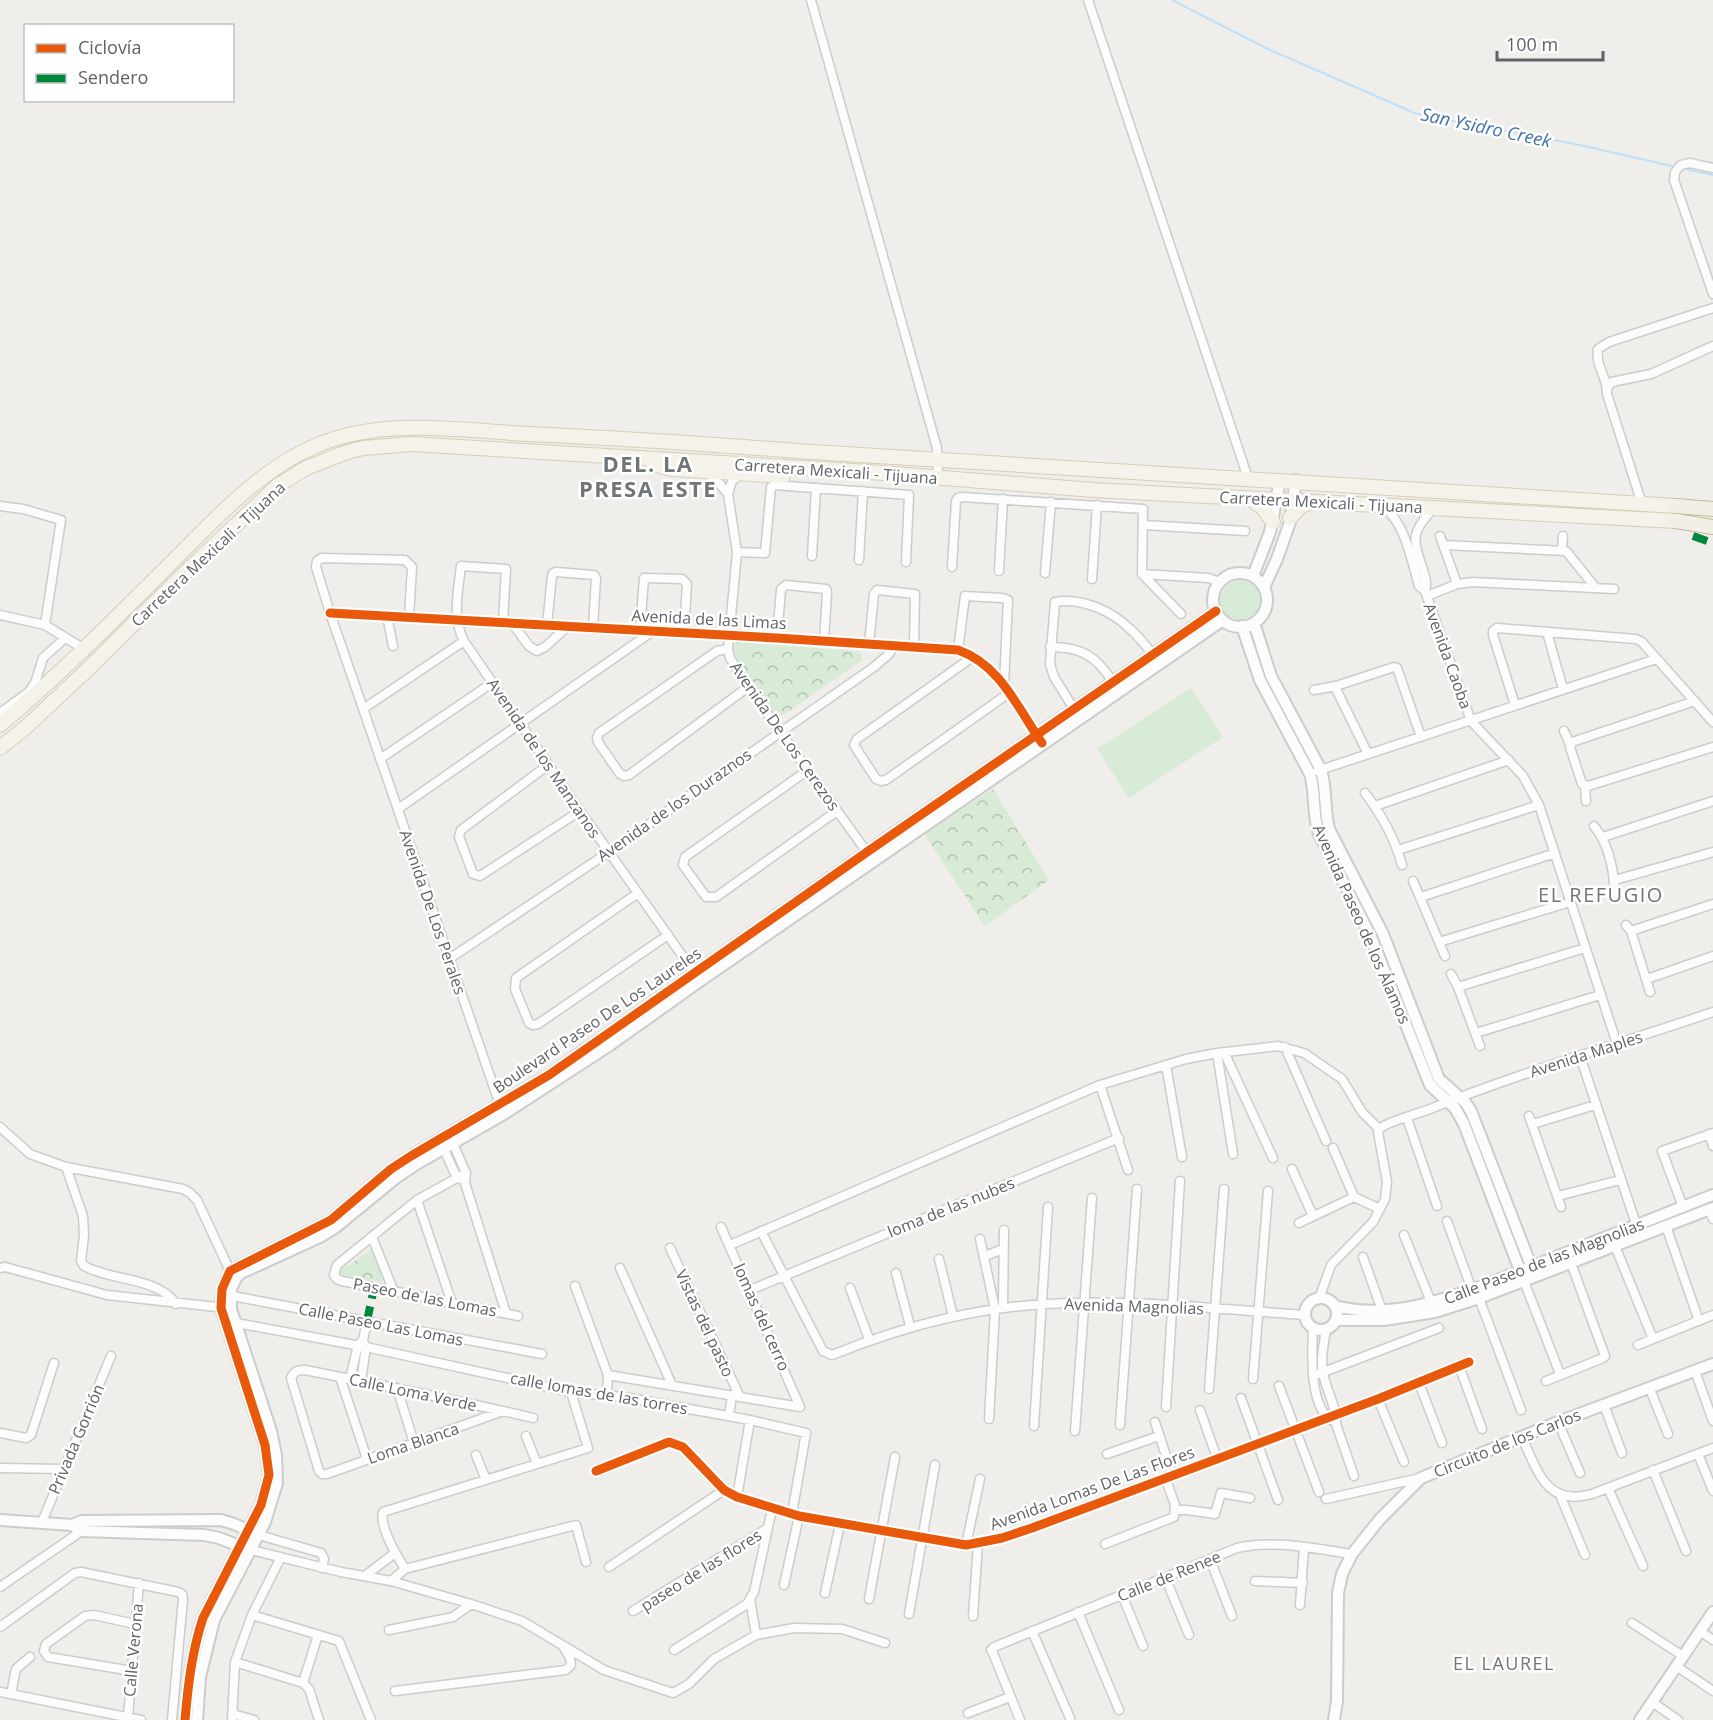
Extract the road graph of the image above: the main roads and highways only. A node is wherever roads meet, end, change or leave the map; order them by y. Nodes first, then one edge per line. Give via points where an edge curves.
1 (638, 457) junction
2 (1198, 476) junction
3 (938, 478) junction
4 (1128, 492) junction
5 (1247, 497) junction
6 (1314, 501) junction
7 (1713, 504) edge
8 (1676, 506) junction
9 (1713, 509) edge
10 (1290, 518) road end
11 (1676, 521) joint
12 (1273, 522) road end
13 (1713, 525) edge
14 (0, 726) edge
15 (0, 748) edge

1 - 3 main road, Carretera Mexicali - Tijuana
1 - 3 main road via 663,468 703,471 918,485
1 - 15 main road, Carretera Mexicali - Tijuana via 411,444 363,448 324,459 277,486 69,687
2 - 4 main road via 1190,486 1138,485
2 - 8 main road, Carretera Mexicali - Tijuana
2 - 14 main road, Carretera Mexicali - Tijuana via 665,441 408,428 353,433 313,447 267,474
3 - 4 main road, Carretera Mexicali - Tijuana
4 - 5 main road, Carretera Mexicali - Tijuana
5 - 6 main road, Carretera Mexicali - Tijuana
5 - 12 main road via 1263,508
6 - 10 main road via 1300,506
6 - 11 main road, Carretera Mexicali - Tijuana
7 - 8 highway
8 - 9 highway, Carretera Mexicali - Tijuana
11 - 13 highway

